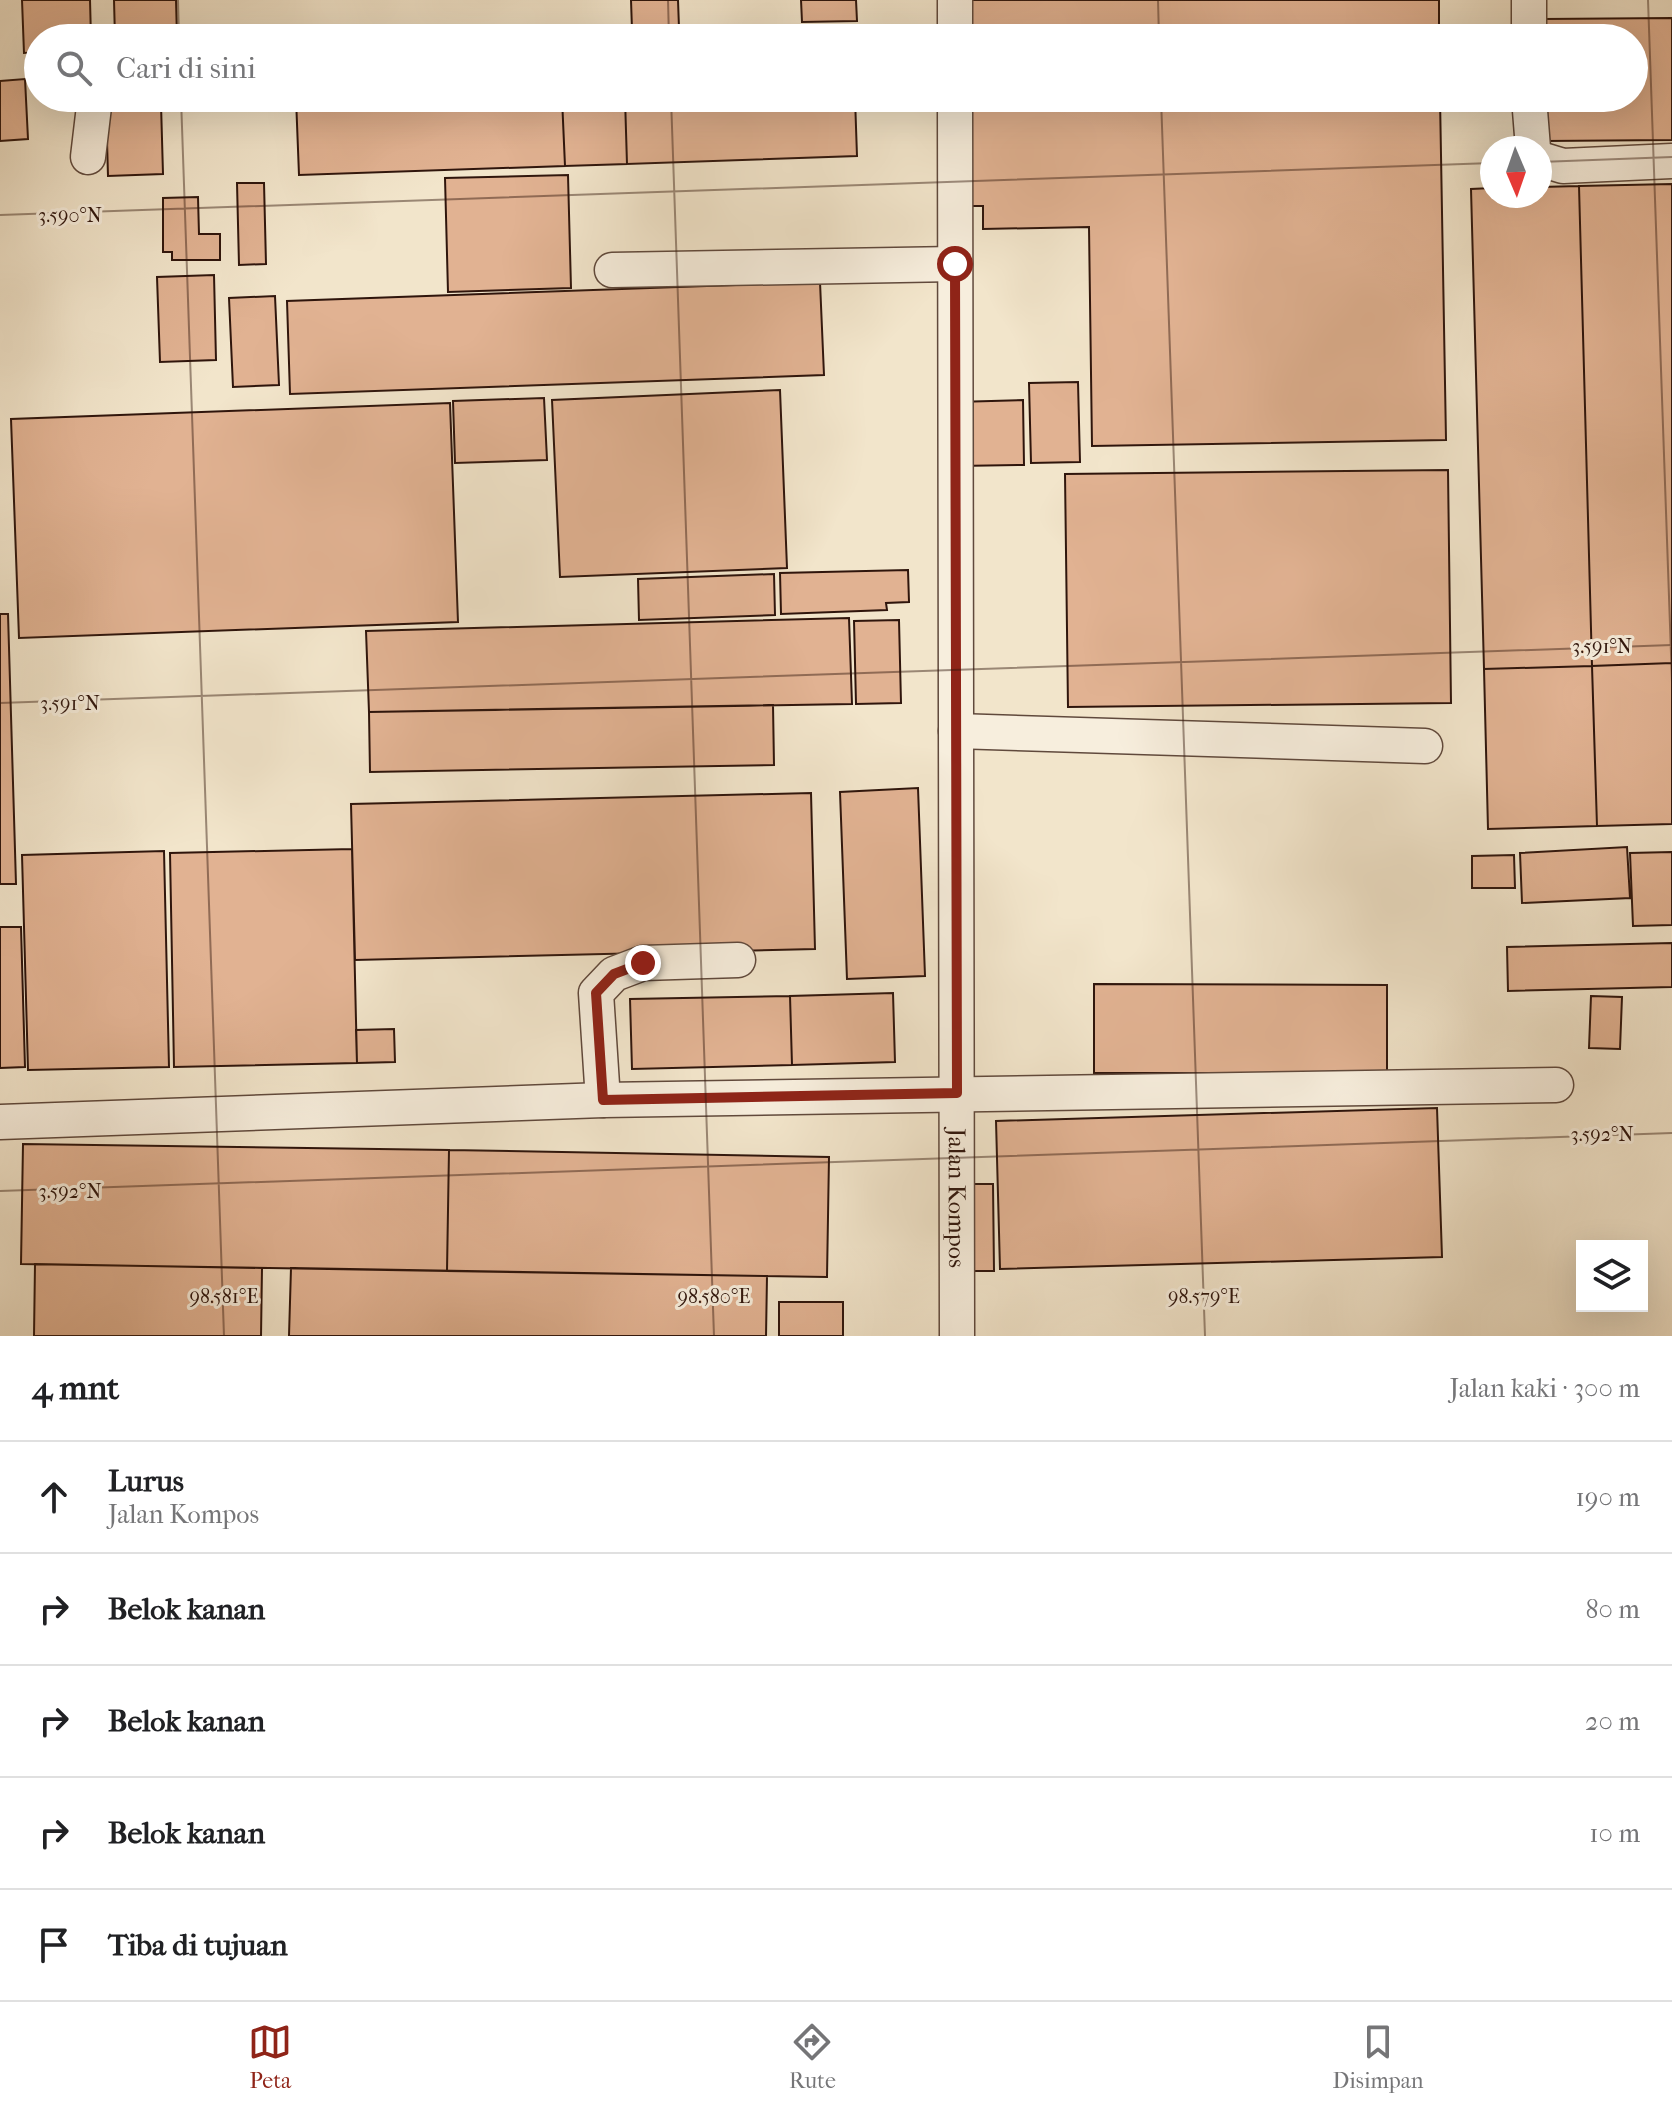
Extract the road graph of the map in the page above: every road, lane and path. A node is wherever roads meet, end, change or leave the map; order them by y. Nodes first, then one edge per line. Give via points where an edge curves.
1 (955, 0) edge
2 (1529, 0) edge
3 (955, 24) edge
4 (1529, 24) edge
5 (93, 112) edge
6 (955, 112) edge
7 (1530, 112) edge
8 (1532, 136) edge
9 (88, 157) dead end
10 (1672, 161) edge
11 (1552, 163) edge
12 (955, 264) junction
13 (612, 270) dead end
14 (956, 731) junction
15 (1425, 746) dead end
16 (738, 960) dead end
17 (1556, 1085) dead end
18 (957, 1093) junction
19 (603, 1100) junction
20 (0, 1122) edge
21 (957, 1336) edge

1 - 3 street
2 - 4 street
5 - 9 street
6 - 12 street, Jalan Kompos
7 - 8 street
10 - 11 street
12 - 13 street
12 - 14 street, Jalan Kompos
14 - 15 street
14 - 18 street, Jalan Kompos
16 - 19 street via 643,963 614,974 596,993
17 - 18 street
18 - 19 street
18 - 21 street, Jalan Kompos
19 - 20 street

